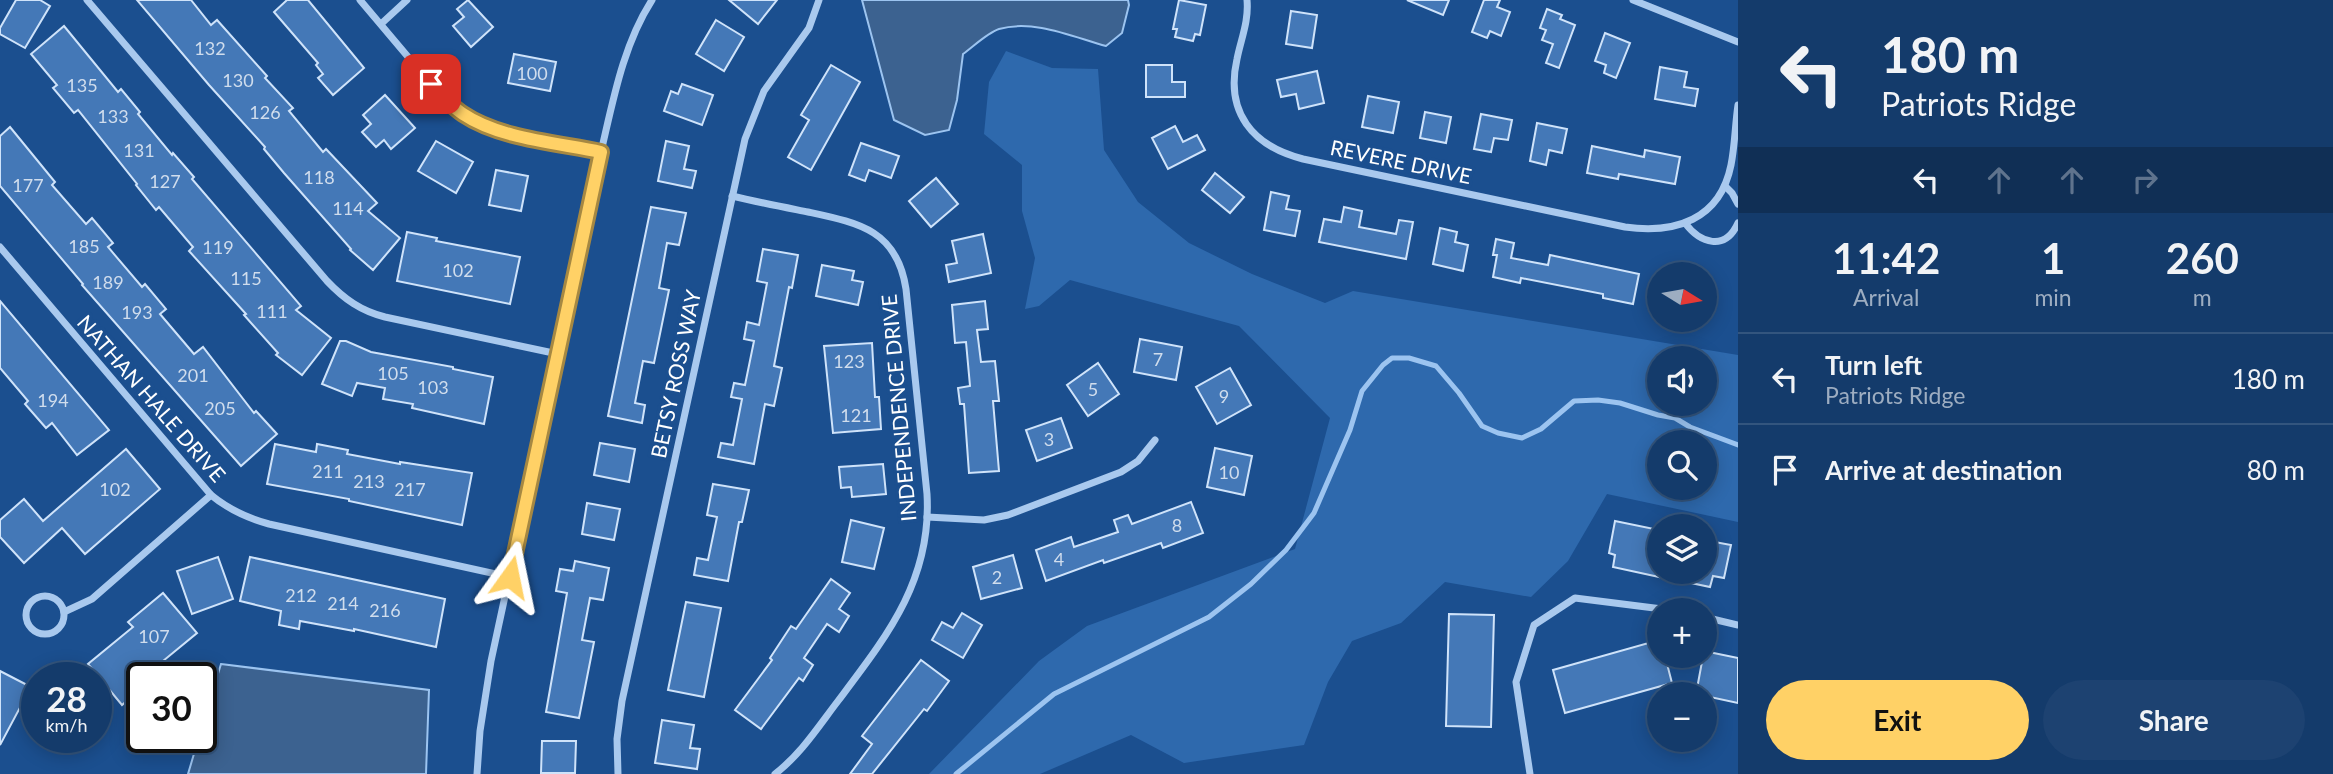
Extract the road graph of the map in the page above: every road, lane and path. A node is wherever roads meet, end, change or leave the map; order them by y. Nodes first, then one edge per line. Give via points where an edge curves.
1 (87, 0) edge
2 (360, 0) edge
3 (407, 0) edge
4 (652, 0) edge
5 (819, 0) edge
6 (1247, 0) edge
7 (1633, 0) edge
8 (381, 24) junction
9 (1738, 42) edge
10 (1738, 105) edge
11 (601, 152) junction
12 (1725, 186) junction
13 (732, 197) junction
14 (1738, 204) edge
15 (1685, 223) junction
16 (1738, 223) edge
17 (0, 247) edge
18 (558, 354) junction
19 (1155, 440) dead end
20 (211, 495) junction
21 (927, 517) junction
22 (510, 577) junction
23 (1647, 607) edge
24 (64, 612) junction
25 (1717, 620) edge
26 (1738, 625) edge
27 (477, 774) edge
28 (618, 774) edge
29 (775, 774) edge
30 (1530, 774) edge

1 - 18 street via 327,281 351,303 369,313
2 - 8 street
3 - 8 street
4 - 11 street via 620,74
5 - 13 street, BETSY ROSS WAY via 809,28 752,116
6 - 15 street, REVERE DRIVE via 1234,77 1236,105 1253,132 1276,150 1625,227 1655,230
7 - 9 street
8 - 11 street via 436,90 467,117 502,131
10 - 12 street, REVERE DRIVE
11 - 18 street
12 - 14 street
12 - 15 street, REVERE DRIVE via 1709,208
13 - 21 street, INDEPENDENCE DRIVE via 860,224 880,237 897,259 908,300
13 - 28 street, BETSY ROSS WAY via 622,701
15 - 16 street via 1710,242 1727,237
17 - 20 street, NATHAN HALE DRIVE
18 - 22 street
19 - 21 street via 1138,461 1121,472 1008,515 984,520
20 - 22 street, NATHAN HALE DRIVE via 243,516 269,524
20 - 24 street via 92,599
21 - 29 street, INDEPENDENCE DRIVE via 916,575 893,626 800,750
22 - 27 street via 485,694
23 - 30 street via 1574,598 1534,625 1516,682
24 - 24 street via 58,629 46,634 34,631 26,620 30,602 41,596 53,597
25 - 26 street

